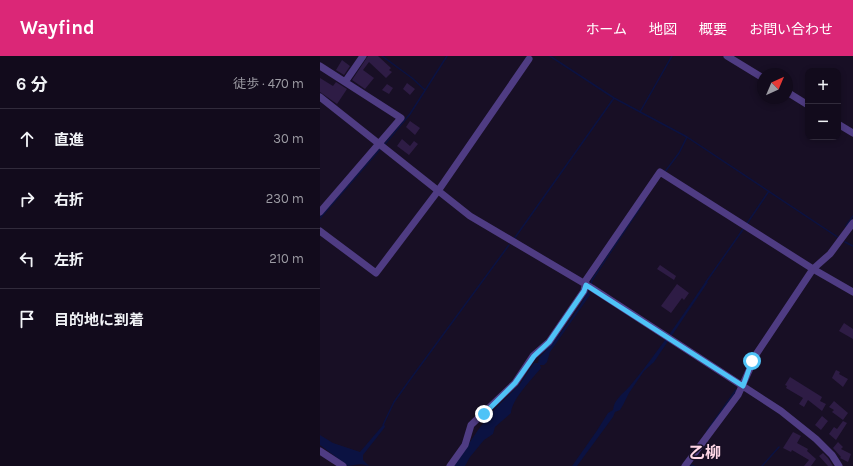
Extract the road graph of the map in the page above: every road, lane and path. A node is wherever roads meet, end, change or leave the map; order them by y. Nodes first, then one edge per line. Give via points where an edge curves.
1 (363, 56) edge
2 (727, 56) edge
3 (529, 59) dead end
4 (320, 66) edge
5 (757, 74) edge
6 (345, 82) junction
7 (793, 96) edge
8 (320, 97) edge
9 (806, 104) edge
10 (841, 126) edge
11 (853, 133) edge
12 (381, 146) junction
13 (438, 191) junction
14 (320, 212) edge
15 (853, 223) edge
16 (320, 231) edge
17 (813, 269) junction
18 (588, 287) junction
19 (853, 292) edge
20 (743, 386) junction
21 (320, 451) edge
22 (343, 466) edge
23 (450, 466) edge
24 (685, 466) edge
25 (839, 466) edge

1 - 6 street
2 - 5 street
3 - 13 street
4 - 6 street
6 - 12 street via 401,118
7 - 9 street
8 - 12 street
10 - 11 street
12 - 13 street
12 - 14 street
13 - 16 street via 376,273
13 - 18 street via 479,223
15 - 17 street via 830,254
17 - 18 street via 663,174 586,280
17 - 19 street
17 - 20 street via 757,353
18 - 20 street
18 - 23 street via 549,342 534,356 515,383 471,425 465,446
20 - 24 street
20 - 25 street via 796,422 821,444
21 - 22 street

